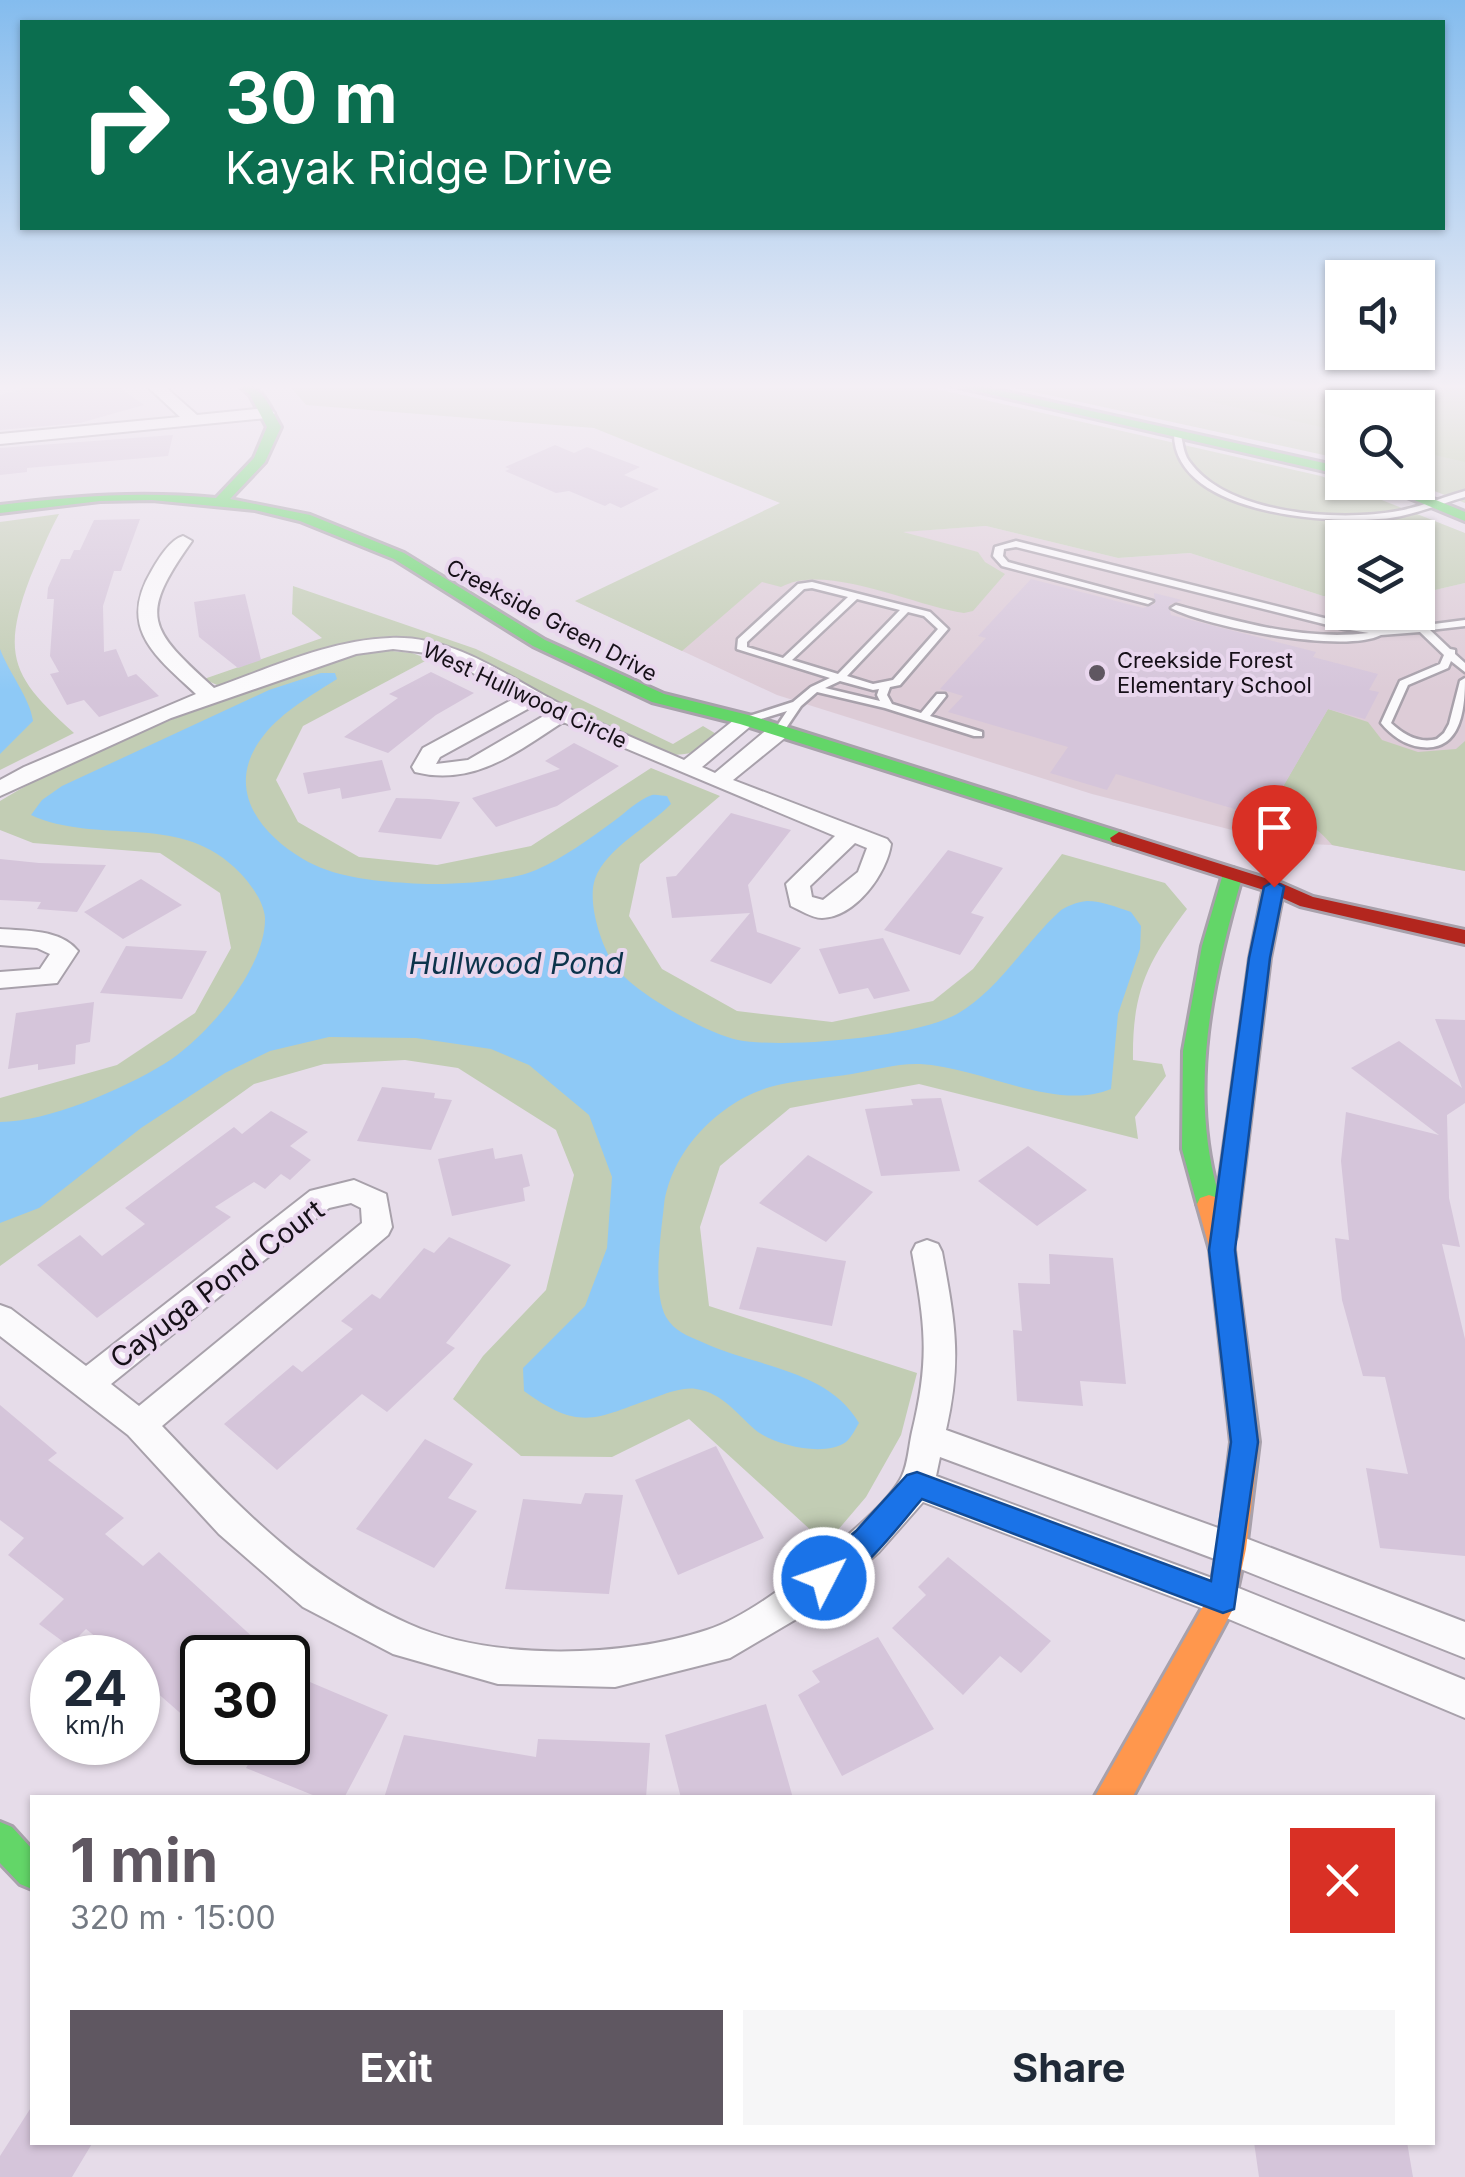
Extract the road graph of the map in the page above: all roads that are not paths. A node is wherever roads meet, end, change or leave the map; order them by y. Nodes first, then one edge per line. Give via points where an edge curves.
1 (235, 487) edge
2 (1221, 487) edge
3 (1465, 494) edge
4 (227, 497) junction
5 (1424, 500) edge
6 (0, 501) edge
7 (1432, 503) junction
8 (0, 509) edge
9 (1465, 517) edge
10 (183, 540) dead end
11 (855, 596) junction
12 (1148, 601) dead end
13 (1176, 608) dead end
14 (906, 609) junction
15 (1465, 622) edge
16 (1435, 628) edge
17 (1424, 630) joint
18 (1388, 633) junction
19 (1450, 652) junction
20 (784, 662) junction
21 (797, 666) junction
22 (1465, 669) edge
23 (840, 678) junction
24 (1465, 681) edge
25 (814, 688) junction
26 (886, 688) junction
27 (210, 696) junction
28 (940, 696) dead end
29 (532, 698) junction
30 (798, 703) junction
31 (888, 706) junction
32 (563, 714) junction
33 (923, 717) junction
34 (746, 720) junction
35 (778, 732) junction
36 (978, 734) dead end
37 (688, 768) junction
38 (719, 781) junction
39 (0, 789) edge
40 (852, 834) junction
41 (1234, 874) junction
42 (1274, 887) junction
43 (1465, 924) edge
44 (0, 937) edge
45 (1465, 937) edge
46 (0, 980) edge
47 (1222, 1250) junction
48 (927, 1252) dead end
49 (0, 1318) edge
50 (86, 1384) junction
51 (140, 1424) junction
52 (930, 1439) junction
53 (917, 1484) junction
54 (1232, 1549) junction
55 (1223, 1600) junction
56 (1465, 1640) edge
57 (1465, 1699) edge
58 (1113, 1795) edge

1 - 4 main road
2 - 7 lane via 1256,504 1318,517 1410,512
3 - 7 lane
4 - 6 main road, Creekside Green Drive via 80,492
4 - 8 main road, Creekside Green Drive
4 - 34 main road, Creekside Green Drive via 327,511 366,526 646,672 732,707
5 - 7 main road
7 - 9 main road
10 - 27 street via 145,596 145,622 157,644
11 - 14 lane
11 - 20 lane
11 - 20 lane via 800,586 742,641 742,648
12 - 18 lane via 1005,564 1000,547 1016,544
13 - 18 lane via 1304,640
14 - 23 lane
14 - 26 lane via 926,614 943,629
15 - 16 lane
17 - 18 lane
17 - 19 lane
19 - 22 lane
19 - 24 lane via 1444,666 1404,683 1386,723 1413,743 1436,743 1448,734
20 - 21 lane
21 - 23 lane
21 - 25 lane
23 - 25 lane
23 - 26 lane
25 - 30 lane
25 - 31 lane
26 - 31 lane
27 - 29 street, West Hullwood Circle via 382,643 444,652
27 - 39 street, West Hullwood Circle via 58,756
28 - 33 lane
29 - 32 street, West Hullwood Circle
29 - 32 street via 431,754 423,767 438,774 465,771
30 - 34 lane
30 - 35 lane
31 - 33 lane
32 - 37 street, West Hullwood Circle
33 - 36 lane
34 - 35 main road, Creekside Green Drive
34 - 37 street
35 - 38 street
35 - 41 main road, Creekside Green Drive
37 - 38 street, West Hullwood Circle
38 - 40 street, West Hullwood Circle
40 - 40 street, West Hullwood Circle via 798,884 800,901 822,910 842,903 879,860 879,844
41 - 42 main road, Creekside Green Drive
41 - 47 main road via 1212,946 1194,1051 1194,1148
42 - 43 main road, Creekside Green Drive
42 - 45 main road, Creekside Green Drive via 1307,902
42 - 47 main road
44 - 46 street via 41,940 65,951 48,977
47 - 54 main road via 1244,1442
48 - 52 street via 942,1380
49 - 50 street
50 - 51 street
50 - 51 street, Cayuga Pond Court via 320,1199 354,1191 376,1202 376,1226
51 - 53 street via 230,1523 316,1595 406,1642 498,1666 615,1669 717,1646 802,1596 867,1541
52 - 53 street
52 - 54 street
53 - 55 street
54 - 55 main road
54 - 56 street
55 - 57 street
55 - 58 main road

